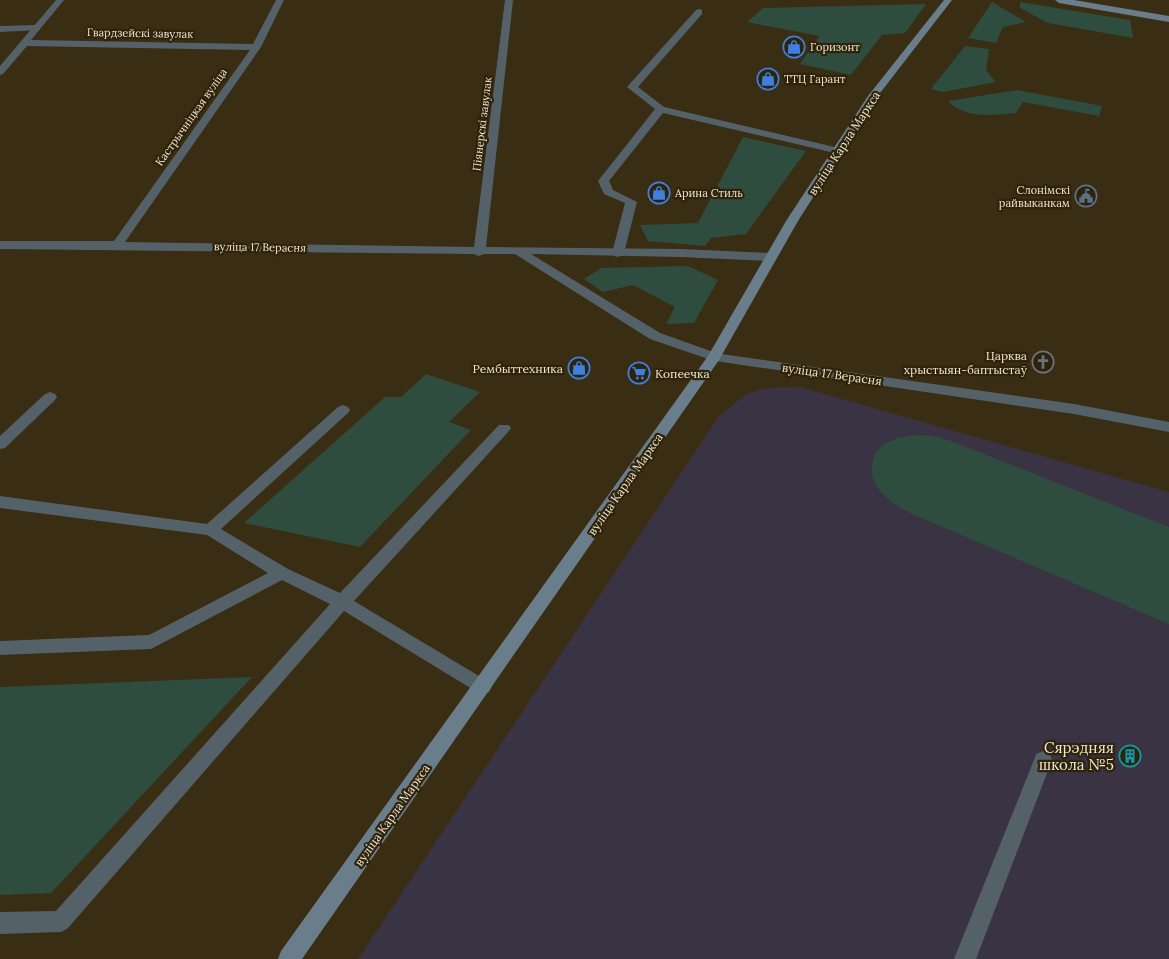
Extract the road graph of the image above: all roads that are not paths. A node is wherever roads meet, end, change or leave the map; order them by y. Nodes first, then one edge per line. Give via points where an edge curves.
1 (60, 0) edge
2 (280, 0) edge
3 (509, 0) edge
4 (948, 0) edge
5 (1059, 0) edge
6 (699, 12) dead end
7 (1169, 19) edge
8 (0, 28) edge
9 (36, 28) junction
10 (23, 43) junction
11 (256, 47) junction
12 (0, 72) edge
13 (661, 109) junction
14 (839, 151) junction
15 (0, 245) edge
16 (117, 245) junction
17 (479, 252) junction
18 (519, 252) junction
19 (618, 253) junction
20 (772, 256) junction
21 (714, 357) junction
22 (50, 396) dead end
23 (343, 410) dead end
24 (1169, 427) edge
25 (504, 428) dead end
26 (0, 444) edge
27 (0, 502) edge
28 (210, 530) junction
29 (282, 573) junction
30 (342, 602) junction
31 (0, 648) edge
32 (483, 687) junction
33 (1043, 760) dead end
34 (0, 923) edge
35 (289, 959) edge
36 (965, 959) edge

1 - 9 street
2 - 11 street, Кастрычніцкая вуліца
3 - 17 street, Піянерскі завулак
4 - 14 street, вуліца Карла Маркса via 873,96
5 - 7 street
6 - 13 street via 632,87
8 - 9 street
9 - 10 street
10 - 11 street, Гвардзейскі завулак
10 - 12 street
11 - 16 street, Кастрычніцкая вуліца
13 - 14 street
13 - 19 street via 603,181 608,192 631,202
14 - 20 street, вуліца Карла Маркса
15 - 16 street, вуліца 17 Верасня
16 - 17 street, вуліца 17 Верасня
17 - 18 street, вуліца 17 Верасня
18 - 19 street, вуліца 17 Верасня
18 - 21 street, вуліца 17 Верасня via 655,336
19 - 20 street, вуліца 17 Верасня
20 - 21 street, вуліца Карла Маркса
21 - 24 street, вуліца 17 Верасня via 1074,409
21 - 32 street, вуліца Карла Маркса
22 - 26 street
23 - 28 street
25 - 30 street
27 - 28 street
28 - 29 street
29 - 30 street
29 - 31 street via 151,642
30 - 32 street
30 - 34 street via 61,921
32 - 35 street, вуліца Карла Маркса
33 - 36 street

